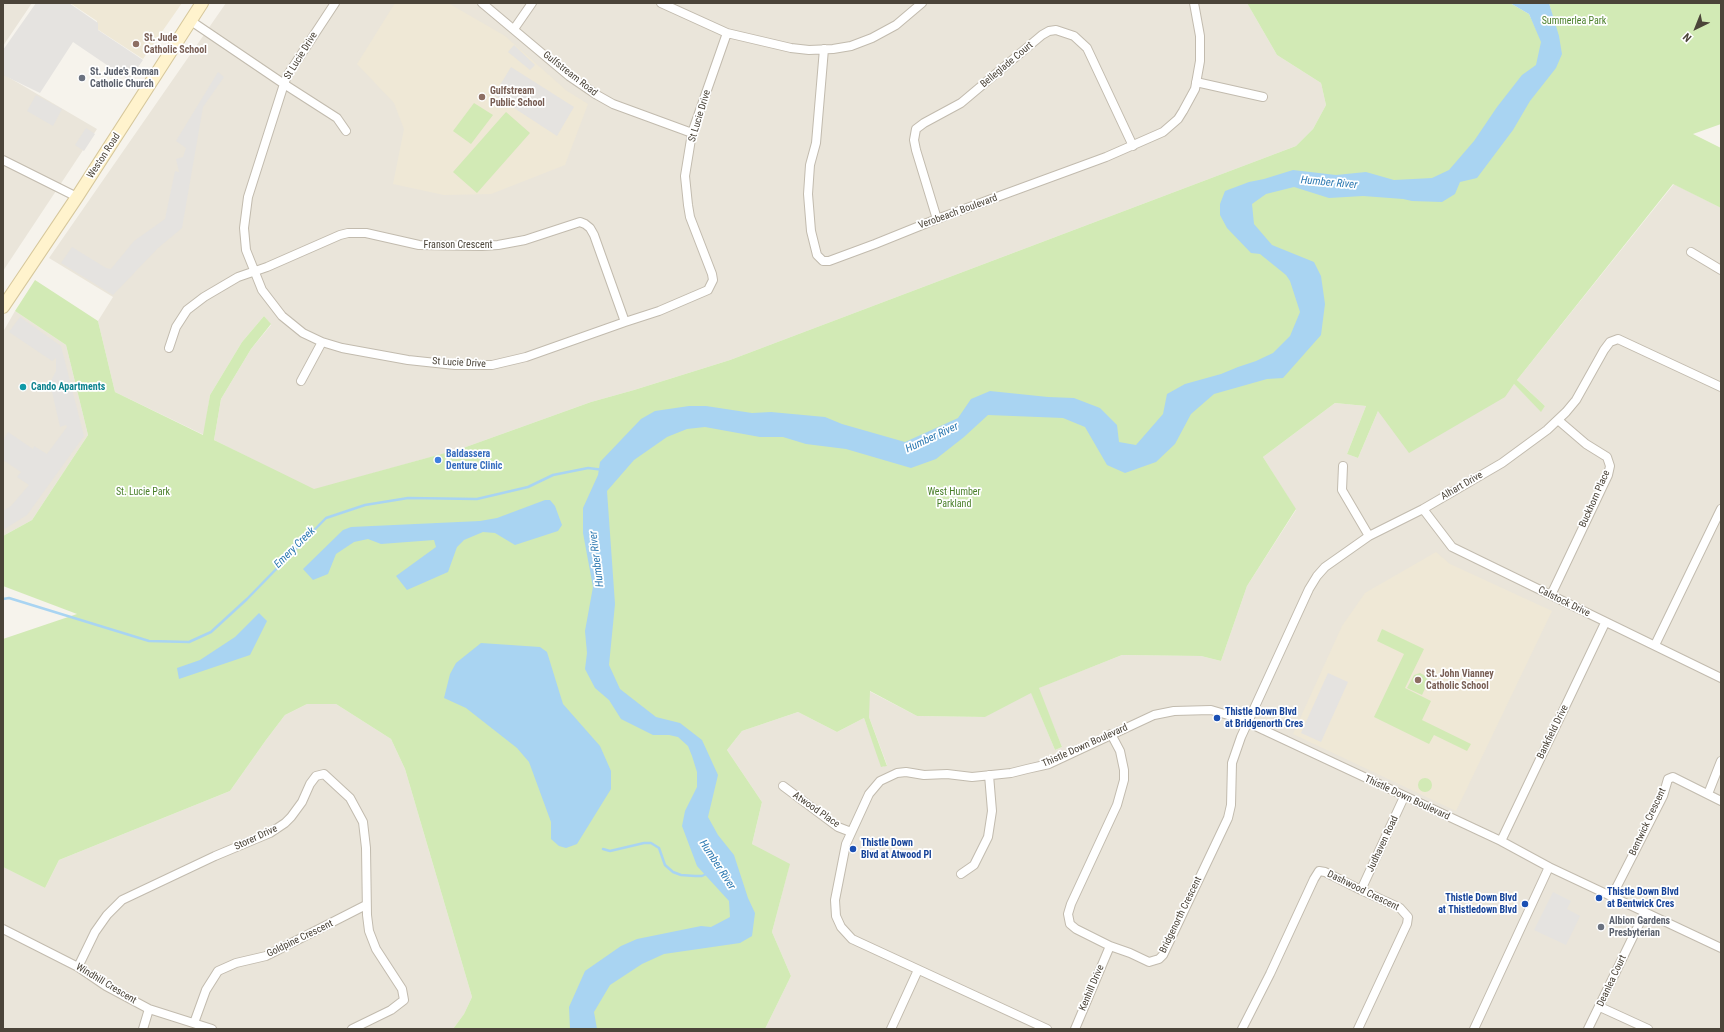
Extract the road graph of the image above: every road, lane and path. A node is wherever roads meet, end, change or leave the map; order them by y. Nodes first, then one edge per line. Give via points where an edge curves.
1 (202, 3) edge
2 (335, 3) edge
3 (482, 3) edge
4 (532, 3) edge
5 (661, 3) edge
6 (922, 3) edge
7 (1194, 3) edge
8 (191, 21) junction
9 (514, 29) junction
10 (728, 33) junction
11 (824, 49) junction
12 (1196, 82) junction
13 (284, 84) junction
14 (1263, 97) dead end
15 (346, 131) dead end
16 (692, 133) junction
17 (1133, 146) junction
18 (3, 160) edge
19 (77, 197) junction
20 (937, 219) junction
21 (1690, 252) dead end
22 (1721, 270) edge
23 (255, 271) junction
24 (5, 300) edge
25 (625, 322) junction
26 (322, 342) junction
27 (169, 348) dead end
28 (301, 381) dead end
29 (1721, 387) edge
30 (1558, 420) junction
31 (1343, 466) dead end
32 (1423, 508) junction
33 (1721, 509) edge
34 (1368, 536) junction
35 (1551, 595) junction
36 (1605, 623) junction
37 (1655, 645) junction
38 (1721, 678) edge
39 (1247, 722) junction
40 (1111, 734) junction
41 (1721, 760) edge
42 (989, 775) junction
43 (783, 786) dead end
44 (1708, 794) junction
45 (1404, 797) junction
46 (1721, 801) edge
47 (851, 832) junction
48 (1500, 841) junction
49 (1549, 867) junction
50 (961, 874) dead end
51 (1361, 890) junction
52 (1612, 896) junction
53 (366, 906) junction
54 (1645, 912) junction
55 (3, 929) edge
56 (1110, 946) junction
57 (1721, 948) edge
58 (78, 967) junction
59 (918, 970) junction
60 (1600, 1007) junction
61 (149, 1009) junction
62 (194, 1023) junction
63 (143, 1029) edge
64 (212, 1029) edge
65 (352, 1029) edge
66 (891, 1029) edge
67 (1047, 1029) edge
68 (1075, 1029) edge
69 (1242, 1029) edge
70 (1358, 1029) edge
71 (1474, 1029) edge
72 (1588, 1029) edge
73 (1648, 1029) edge

1 - 8 main road, Weston Road
2 - 13 street, St Lucie Drive
3 - 9 street, Gulfstream Road
4 - 9 street
5 - 10 street
6 - 11 street via 896,25 872,38 851,46
7 - 12 street, Verobeach Boulevard via 1200,36 1200,61
8 - 13 street
8 - 19 main road, Weston Road
9 - 16 street, Gulfstream Road via 569,76 606,101
10 - 11 street via 791,48
10 - 16 street, St Lucie Drive
11 - 20 street, Verobeach Boulevard via 816,144 810,165 808,194 811,231 818,258 829,261
12 - 14 street
12 - 17 street, Verobeach Boulevard via 1193,94 1170,127 1157,136
13 - 15 street via 337,118
13 - 23 street, St Lucie Drive via 248,197 245,217 246,250
16 - 25 street, St Lucie Drive via 685,176 688,205 693,227 709,265 711,285 708,290 695,296
17 - 20 street, Verobeach Boulevard
17 - 20 street, Belleglade Court via 1087,48 1074,36 1056,30 1049,31 961,103 916,129 916,150
18 - 19 street
19 - 24 main road, Weston Road
21 - 22 street
23 - 25 street, Franson Crescent via 340,234 366,233 419,245 482,246 525,240 580,222 594,235
23 - 26 street, St Lucie Drive via 262,290 282,316 303,333
23 - 27 street via 238,277 204,296 187,310 176,327
25 - 26 street, St Lucie Drive via 526,357 492,365 455,365 408,360
26 - 28 street
29 - 30 street, Alhart Drive via 1618,339 1610,342 1604,350 1576,400
30 - 32 street, Alhart Drive via 1502,463
30 - 35 street, Buckhorn Place via 1586,444 1607,457 1610,466
31 - 34 street via 1342,490
32 - 34 street, Alhart Drive
32 - 35 street, Calstock Drive via 1452,548
33 - 37 street
34 - 39 street, Alhart Drive via 1317,576
35 - 36 street, Calstock Drive
36 - 37 street, Calstock Drive
36 - 48 street, Bankfield Drive
37 - 38 street, Calstock Drive
39 - 40 street, Thistle Down Boulevard via 1210,710 1174,711 1154,715
39 - 45 street, Thistle Down Boulevard
39 - 56 street, Bridgenorth Crescent via 1232,762 1231,806 1228,818 1163,955 1149,962
40 - 42 street, Thistle Down Boulevard via 1049,764
40 - 56 street, Bridgenorth Crescent via 1121,756 1124,780 1117,805 1068,914 1070,924 1076,929
41 - 44 street
42 - 47 street, Thistle Down Boulevard via 924,776 897,772 875,786
42 - 50 street via 992,811 988,838 974,865
43 - 47 street, Atwood Place via 838,827
44 - 46 street, Bentwick Crescent
44 - 52 street, Bentwick Crescent via 1673,778 1668,779 1663,796
45 - 48 street, Thistle Down Boulevard
45 - 51 street, Judhaven Road
47 - 59 street, Thistle Down Boulevard via 846,844 835,900 836,916 841,927 852,939
48 - 49 street, Thistle Down Boulevard
49 - 52 street, Thistle Down Boulevard
49 - 71 street
51 - 69 street, Dashwood Crescent via 1319,871
51 - 70 street, Dashwood Crescent via 1400,908 1408,917
52 - 54 street, Thistle Down Boulevard
53 - 58 street, Storer Drive via 366,848 363,822 350,798 330,778 321,774 310,784 302,802 291,817 278,828 122,900 95,932
53 - 62 street, Goldpine Crescent via 266,956 236,963 218,971 206,990
53 - 65 street, Storer Drive via 369,931 376,949 402,989 404,1000 391,1010
54 - 57 street, Thistle Down Boulevard
54 - 60 street, Deanlea Court
55 - 58 street, Windhill Crescent
56 - 68 street, Kenhill Drive
58 - 61 street, Windhill Crescent via 106,986
59 - 66 street
59 - 67 street, Thistle Down Boulevard
60 - 72 street, Deanlea Court
60 - 73 street
61 - 62 street, Windhill Crescent
61 - 63 street
62 - 64 street, Windhill Crescent

